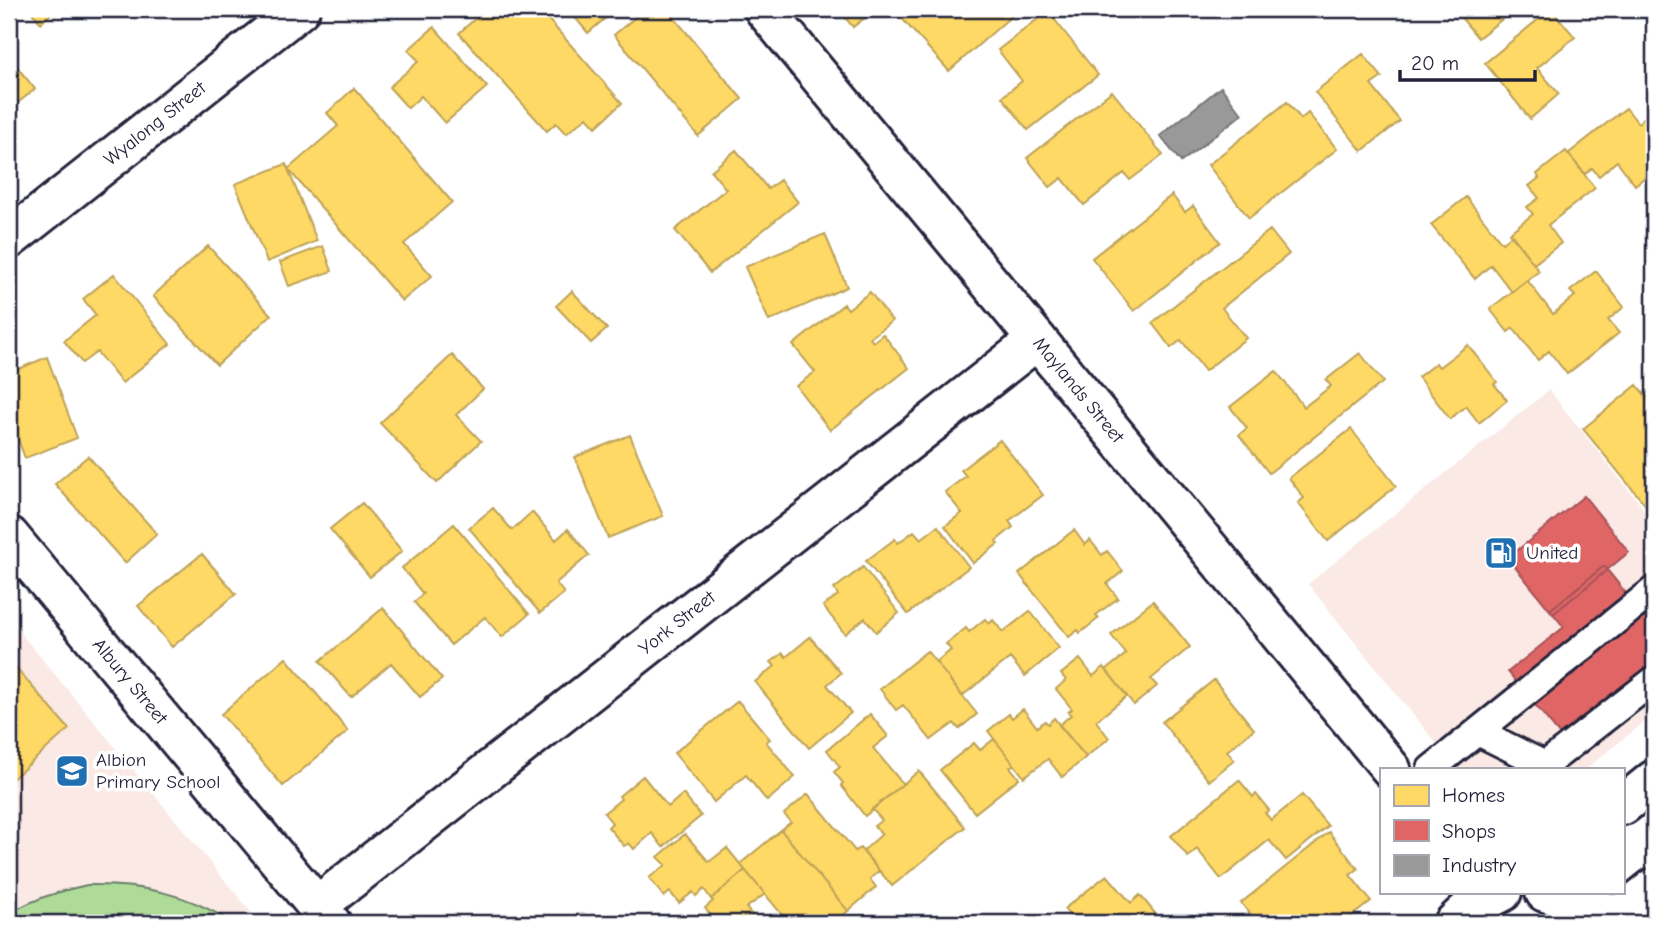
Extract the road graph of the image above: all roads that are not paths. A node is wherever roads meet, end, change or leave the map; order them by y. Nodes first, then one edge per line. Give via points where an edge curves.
1 (300, 9) edge
2 (764, 9) edge
3 (9, 239) edge
4 (1037, 340) junction
5 (9, 536) edge
6 (1654, 590) edge
7 (1654, 681) edge
8 (1478, 732) junction
9 (1390, 768) edge
10 (1432, 768) edge
11 (1654, 780) edge
12 (1624, 804) edge
13 (1654, 888) edge
14 (1550, 894) edge
15 (324, 915) edge
16 (1614, 920) edge

1 - 3 main road, Wyalong Street
2 - 4 main road, Maylands Street
4 - 9 main road, Maylands Street
4 - 15 main road, York Street
5 - 15 main road, Albury Street
6 - 8 lane
7 - 8 lane via 1545,765
8 - 10 lane
11 - 12 main road
13 - 16 main road
14 - 16 main road

